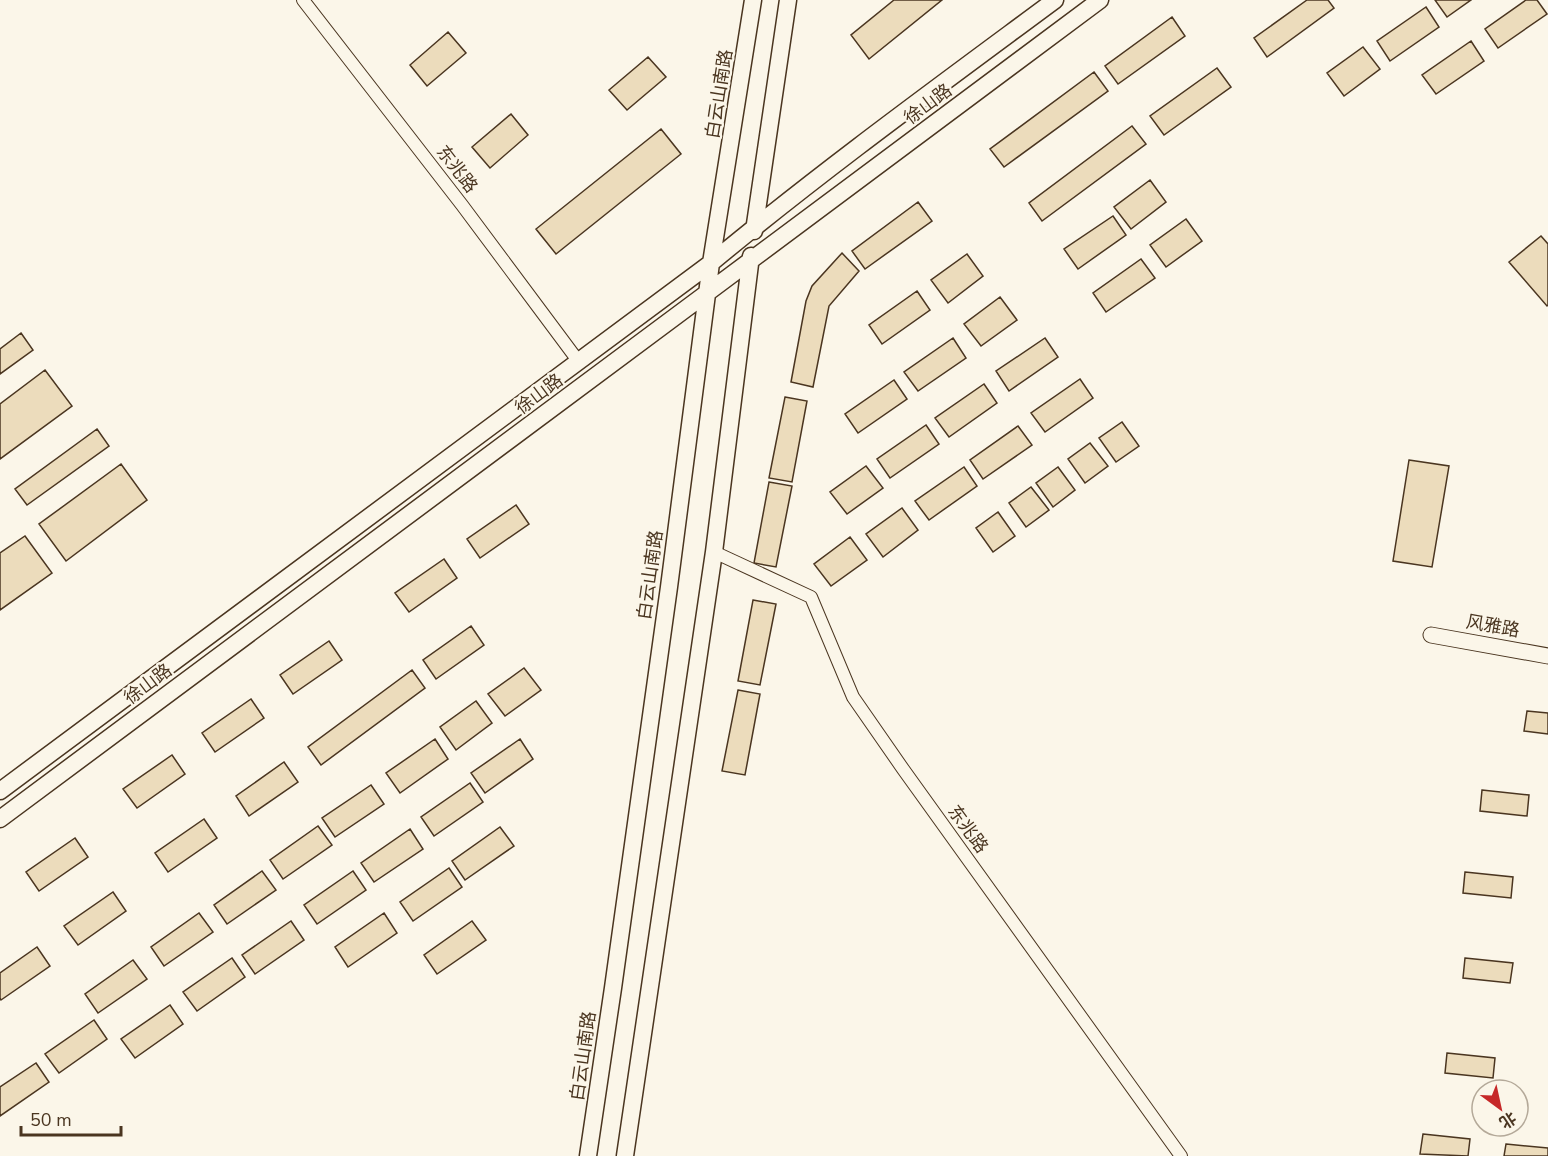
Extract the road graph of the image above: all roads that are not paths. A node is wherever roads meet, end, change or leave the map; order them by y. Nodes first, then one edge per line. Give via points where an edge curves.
1 (303, 0) edge
2 (753, 0) edge
3 (788, 0) edge
4 (1055, 0) edge
5 (1100, 0) edge
6 (755, 227) junction
7 (750, 261) junction
8 (711, 263) junction
9 (707, 293) junction
10 (579, 362) junction
11 (714, 552) junction
12 (1431, 635) dead end
13 (1548, 656) edge
14 (0, 792) edge
15 (0, 819) edge
16 (588, 1156) edge
17 (625, 1156) edge
18 (1181, 1156) edge

1 - 10 street, 东兆路
2 - 8 main road, 白云山南路
3 - 6 main road
4 - 6 main road, 徐山路
5 - 7 main road, 徐山路
6 - 7 main road
6 - 8 main road, 徐山路
7 - 9 main road, 徐山路
7 - 11 main road
8 - 9 main road, 白云山南路
8 - 10 main road, 徐山路
9 - 15 main road, 徐山路
9 - 16 main road, 白云山南路
10 - 14 main road, 徐山路
11 - 17 main road
11 - 18 street, 东兆路 via 811,597 853,696
12 - 13 street, 风雅路

